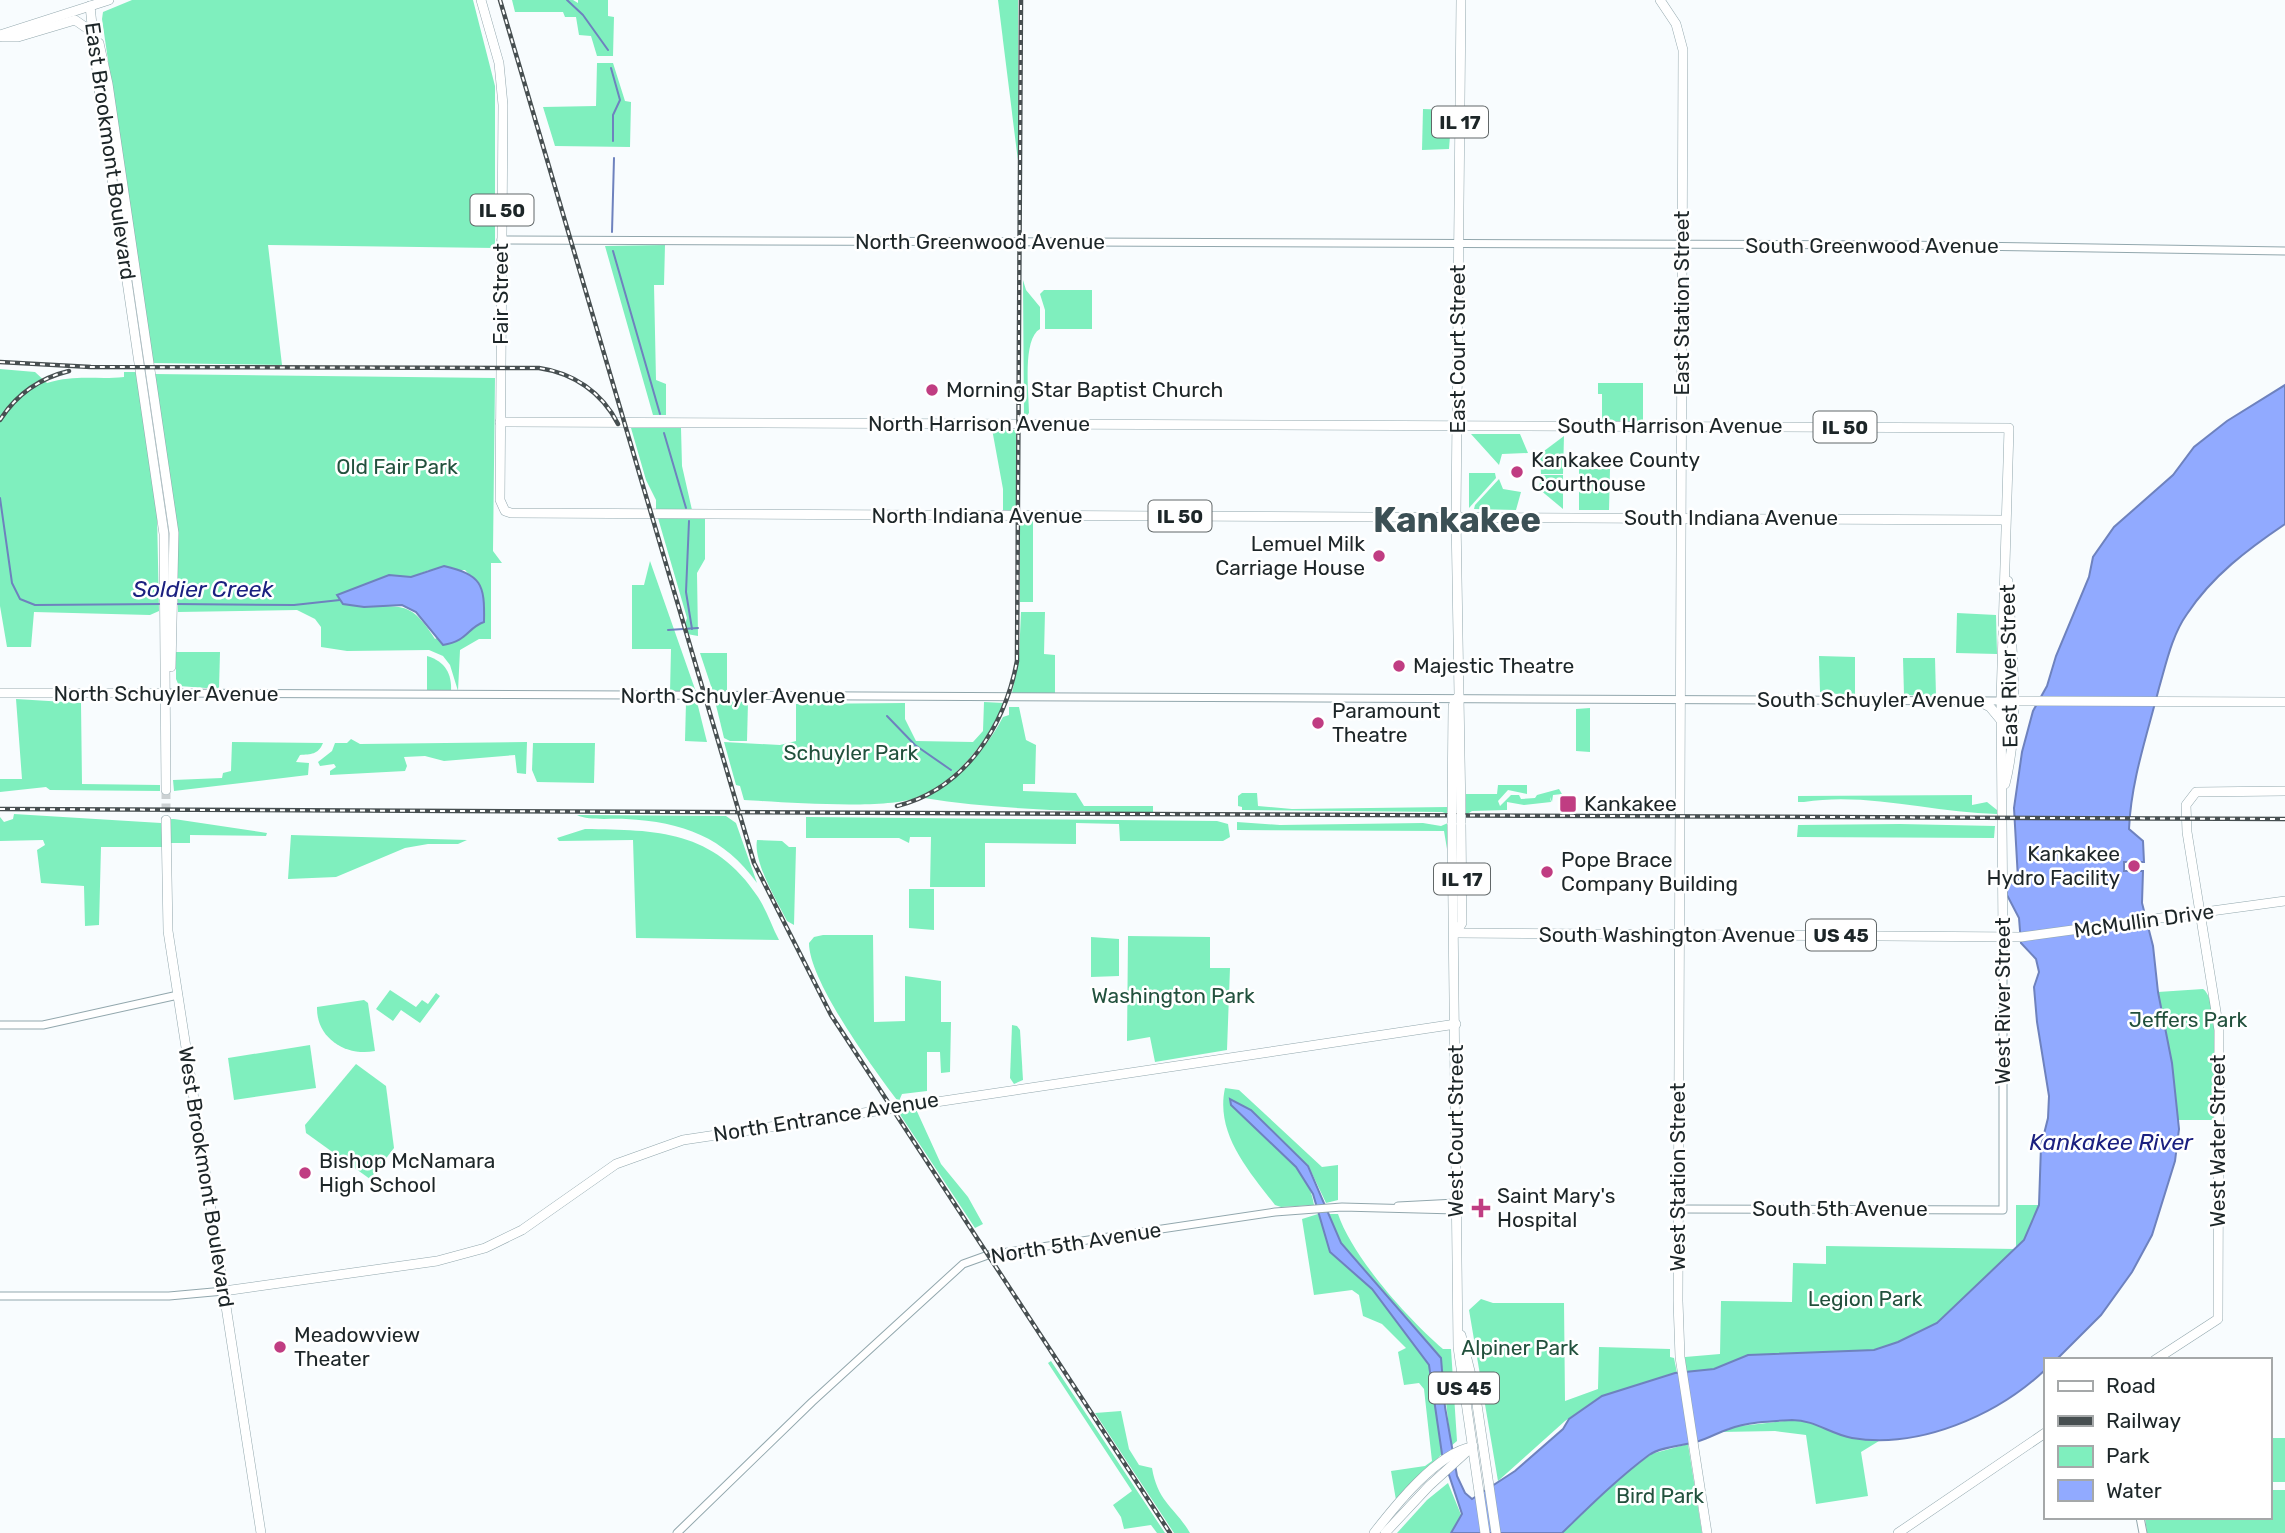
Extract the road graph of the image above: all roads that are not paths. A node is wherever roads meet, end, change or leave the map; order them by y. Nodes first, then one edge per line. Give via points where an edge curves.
1 (109, 0) edge
2 (481, 0) edge
3 (1461, 0) edge
4 (1661, 2) edge
5 (90, 6) junction
6 (0, 36) edge
7 (94, 41) junction
8 (501, 240) junction
9 (1458, 244) junction
10 (1682, 245) junction
11 (2285, 251) edge
12 (500, 422) junction
13 (1457, 426) junction
14 (1681, 426) junction
15 (2009, 428) joint
16 (501, 506) joint
17 (1457, 517) junction
18 (1681, 518) junction
19 (2005, 520) junction
20 (169, 598) junction
21 (2011, 679) junction
22 (5, 693) edge
23 (167, 693) junction
24 (1457, 698) junction
25 (1680, 699) junction
26 (2017, 700) junction
27 (2040, 700) junction
28 (1978, 701) junction
29 (2001, 701) junction
30 (2285, 702) edge
31 (2001, 719) junction
32 (166, 790) tunnel mouth
33 (2285, 791) edge
34 (2003, 792) junction
35 (1457, 819) joint
36 (1680, 819) joint
37 (166, 820) tunnel mouth
38 (2285, 901) edge
39 (2199, 913) junction
40 (1456, 933) junction
41 (1679, 936) junction
42 (2003, 937) junction
43 (178, 995) junction
44 (1456, 1024) junction
45 (0, 1025) edge
46 (1456, 1207) junction
47 (1678, 1209) junction
48 (2003, 1210) joint
49 (223, 1291) junction
50 (0, 1296) edge
51 (1459, 1328) junction
52 (2158, 1358) edge
53 (2044, 1434) edge
54 (1482, 1440) junction
55 (1466, 1451) junction
56 (261, 1533) edge
57 (677, 1533) edge
58 (1374, 1533) edge
59 (1385, 1533) edge
60 (1485, 1533) edge
61 (1496, 1533) edge
62 (1707, 1533) edge
63 (1898, 1533) edge

1 - 5 main road
2 - 8 main road, Fair Street / IL 50 via 499,64 503,105
3 - 9 main road, East Court Street / IL 17
4 - 10 main road, East Station Street via 1676,23 1683,50
5 - 6 main road
5 - 7 main road, East Brookmont Boulevard
5 - 20 main road, East Brookmont Boulevard via 108,84 174,533
6 - 7 main road via 18,37 75,20 88,29
7 - 20 main road, East Brookmont Boulevard via 164,534
8 - 9 street, North Greenwood Avenue
8 - 12 main road, Fair Street / IL 50
9 - 10 street, South Greenwood Avenue
9 - 13 main road, East Court Street / IL 17
10 - 11 street, South Greenwood Avenue
10 - 14 main road, East Station Street
12 - 13 main road, North Harrison Avenue / IL 50
12 - 16 main road, Fair Street / IL 50
13 - 14 main road, South Harrison Avenue / IL 50
13 - 17 main road, East Court Street / IL 17
14 - 15 main road, South Harrison Avenue / IL 50
14 - 18 main road, East Station Street
15 - 19 main road, East River Street / IL 50
16 - 17 main road, North Indiana Avenue / IL 50 via 511,513 531,515
17 - 18 main road, South Indiana Avenue / IL 50
17 - 24 main road, East Court Street / IL 17
18 - 19 main road, South Indiana Avenue / IL 50
18 - 25 main road, East Station Street
19 - 21 main road, East River Street
19 - 29 main road, East River Street / IL 50
20 - 23 main road, East Brookmont Boulevard via 173,652
21 - 26 main road, East River Street
21 - 27 main road via 2017,690
22 - 23 main road, North Schuyler Avenue
23 - 24 street, North Schuyler Avenue
23 - 32 main road, East Brookmont Boulevard
24 - 25 street, South Schuyler Avenue
24 - 35 main road, East Court Street / IL 17
25 - 28 street, South Schuyler Avenue
25 - 36 main road, East Station Street
26 - 27 main road, South Schuyler Avenue
26 - 29 main road, South Schuyler Avenue
26 - 34 main road, East River Street via 2011,763
27 - 30 main road, South Schuyler Avenue
28 - 29 street, South Schuyler Avenue
28 - 31 main road
29 - 31 main road, East River Street
31 - 34 main road, East River Street
33 - 39 main road, West Water Street via 2196,792 2190,797 2187,832
34 - 42 main road, West River Street
35 - 40 main road, West Court Street / IL 17 via 1462,923
36 - 41 main road, West Station Street
37 - 43 main road, West Brookmont Boulevard via 168,931
38 - 39 main road, McMullin Drive
39 - 42 main road, McMullin Drive / US 45
39 - 52 main road, West Water Street via 2219,1030 2218,1320
40 - 41 main road, South Washington Avenue / US 45
40 - 44 main road, West Court Street / US 45
41 - 42 main road, South Washington Avenue / US 45
41 - 47 main road, West Station Street
42 - 48 street, West River Street
43 - 45 street via 43,1025
43 - 49 main road, West Brookmont Boulevard
44 - 46 main road, West Court Street / US 45
44 - 49 main road, North Entrance Avenue via 683,1140 616,1164 522,1230 485,1248 437,1261
46 - 51 main road, West Court Street / US 45
46 - 57 street, North 5th Avenue via 1313,1209 988,1255 963,1264
47 - 48 street, South 5th Avenue
47 - 62 main road, West Station Street via 1680,1357
49 - 50 street via 169,1296
49 - 56 main road, West Brookmont Boulevard
51 - 54 main road, West Court Street / US 45
51 - 55 main road, West Court Street / US 45
53 - 63 main road
54 - 55 main road
54 - 61 main road, West Court Street
55 - 58 main road via 1432,1470
55 - 59 main road
55 - 60 main road, West Court Street via 1478,1483

